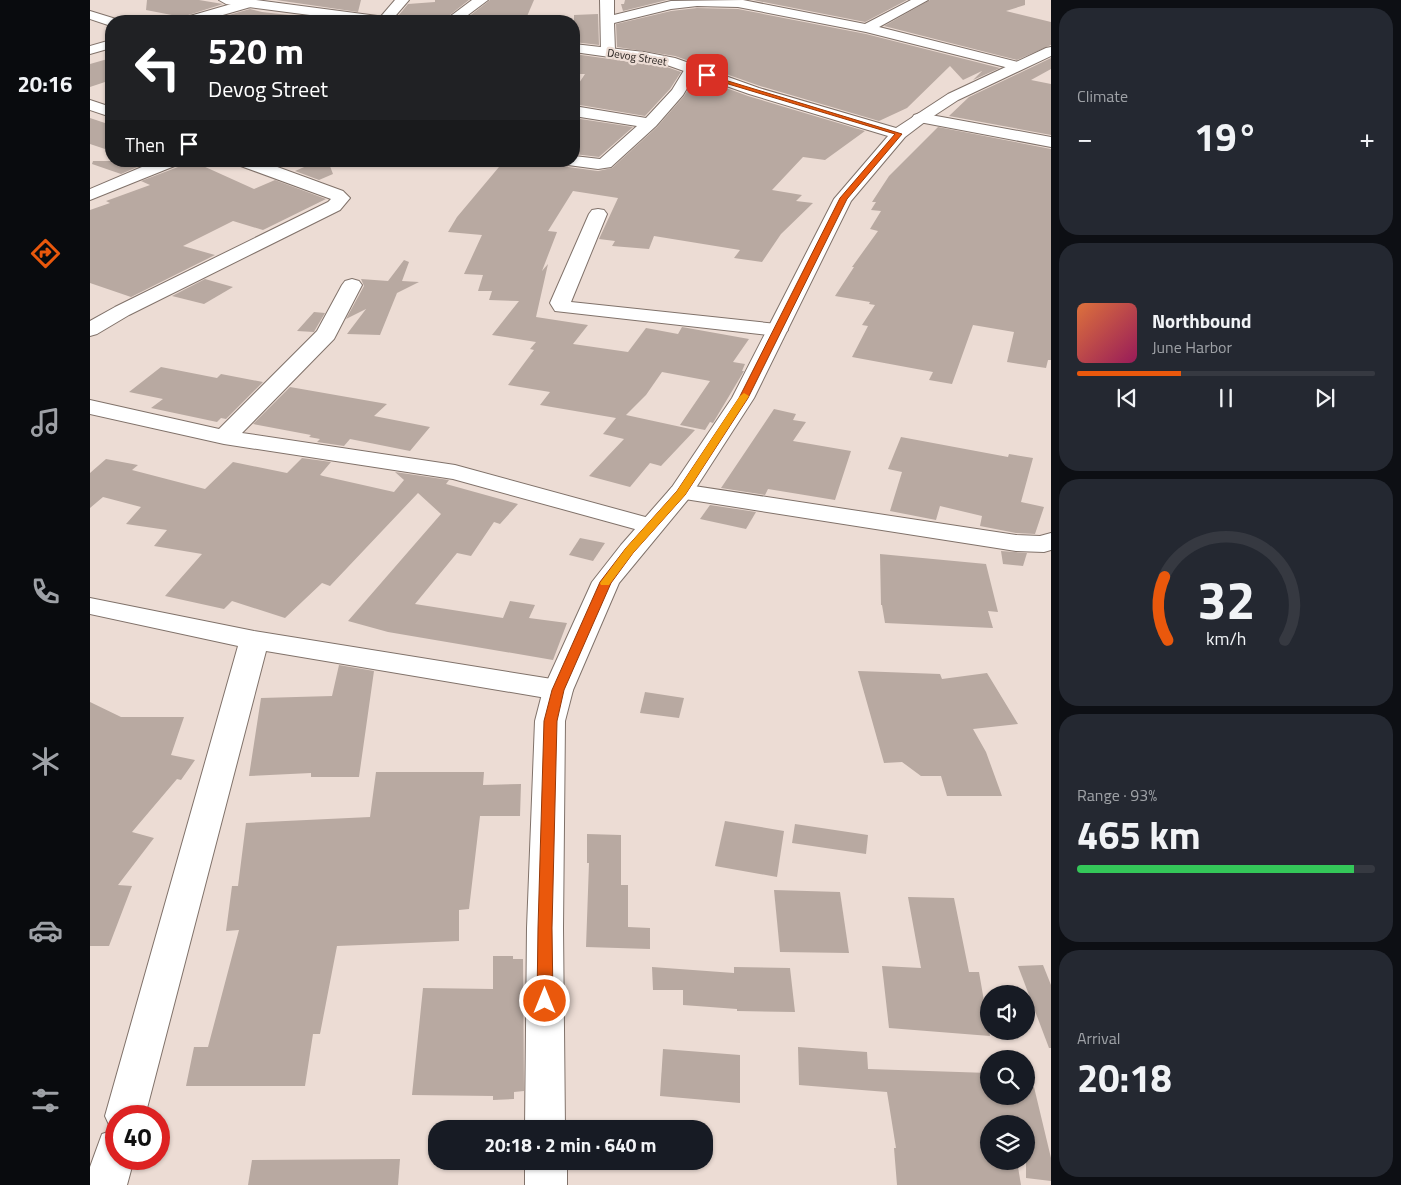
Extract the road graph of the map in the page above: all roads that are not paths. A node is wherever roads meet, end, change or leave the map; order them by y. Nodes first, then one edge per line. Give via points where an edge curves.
1 (226, 0) edge
2 (402, 0) edge
3 (481, 0) edge
4 (607, 0) edge
5 (921, 0) edge
6 (249, 3) junction
7 (90, 15) edge
8 (208, 15) edge
9 (339, 15) edge
10 (389, 15) edge
11 (460, 15) edge
12 (105, 20) edge
13 (607, 21) junction
14 (867, 28) junction
15 (105, 46) edge
16 (580, 49) edge
17 (90, 50) edge
18 (1051, 51) edge
19 (608, 52) junction
20 (1017, 66) junction
21 (691, 70) junction
22 (90, 105) edge
23 (105, 110) edge
24 (580, 111) edge
25 (920, 118) junction
26 (650, 123) junction
27 (899, 134) junction
28 (1051, 142) edge
29 (580, 162) edge
30 (157, 167) edge
31 (261, 167) edge
32 (90, 194) edge
33 (598, 214) dead end
34 (352, 285) dead end
35 (90, 330) edge
36 (777, 330) junction
37 (90, 406) edge
38 (224, 437) junction
39 (681, 492) junction
40 (651, 526) junction
41 (1049, 543) edge
42 (90, 606) edge
43 (254, 640) junction
44 (558, 690) junction
45 (128, 1105) edge
46 (546, 1120) edge
47 (110, 1170) edge
48 (546, 1170) edge
49 (106, 1185) edge
50 (546, 1185) edge

1 - 6 street
2 - 10 street
3 - 11 street
4 - 13 street
5 - 14 street
6 - 8 street
6 - 9 street
7 - 12 street
13 - 14 street via 671,5 718,2
13 - 19 street
14 - 20 street
15 - 17 street
16 - 19 street, Devog Street
18 - 20 street
19 - 21 street, Devog Street via 657,58
20 - 25 street via 953,97
21 - 26 street via 678,92
21 - 27 street, Devog Street
22 - 23 street
24 - 26 street
25 - 27 street
25 - 28 street
26 - 29 street via 605,163
27 - 36 street via 844,198
30 - 32 street
31 - 35 street via 341,198 334,206
33 - 36 street via 560,304 562,307
34 - 38 street via 326,334
36 - 39 street via 743,398
37 - 38 street
38 - 40 street via 455,472
39 - 40 street
39 - 41 street via 1016,544
40 - 44 street via 606,582
42 - 43 street
43 - 44 street
43 - 45 street
44 - 46 street via 550,721 545,928
47 - 49 street
48 - 50 street

